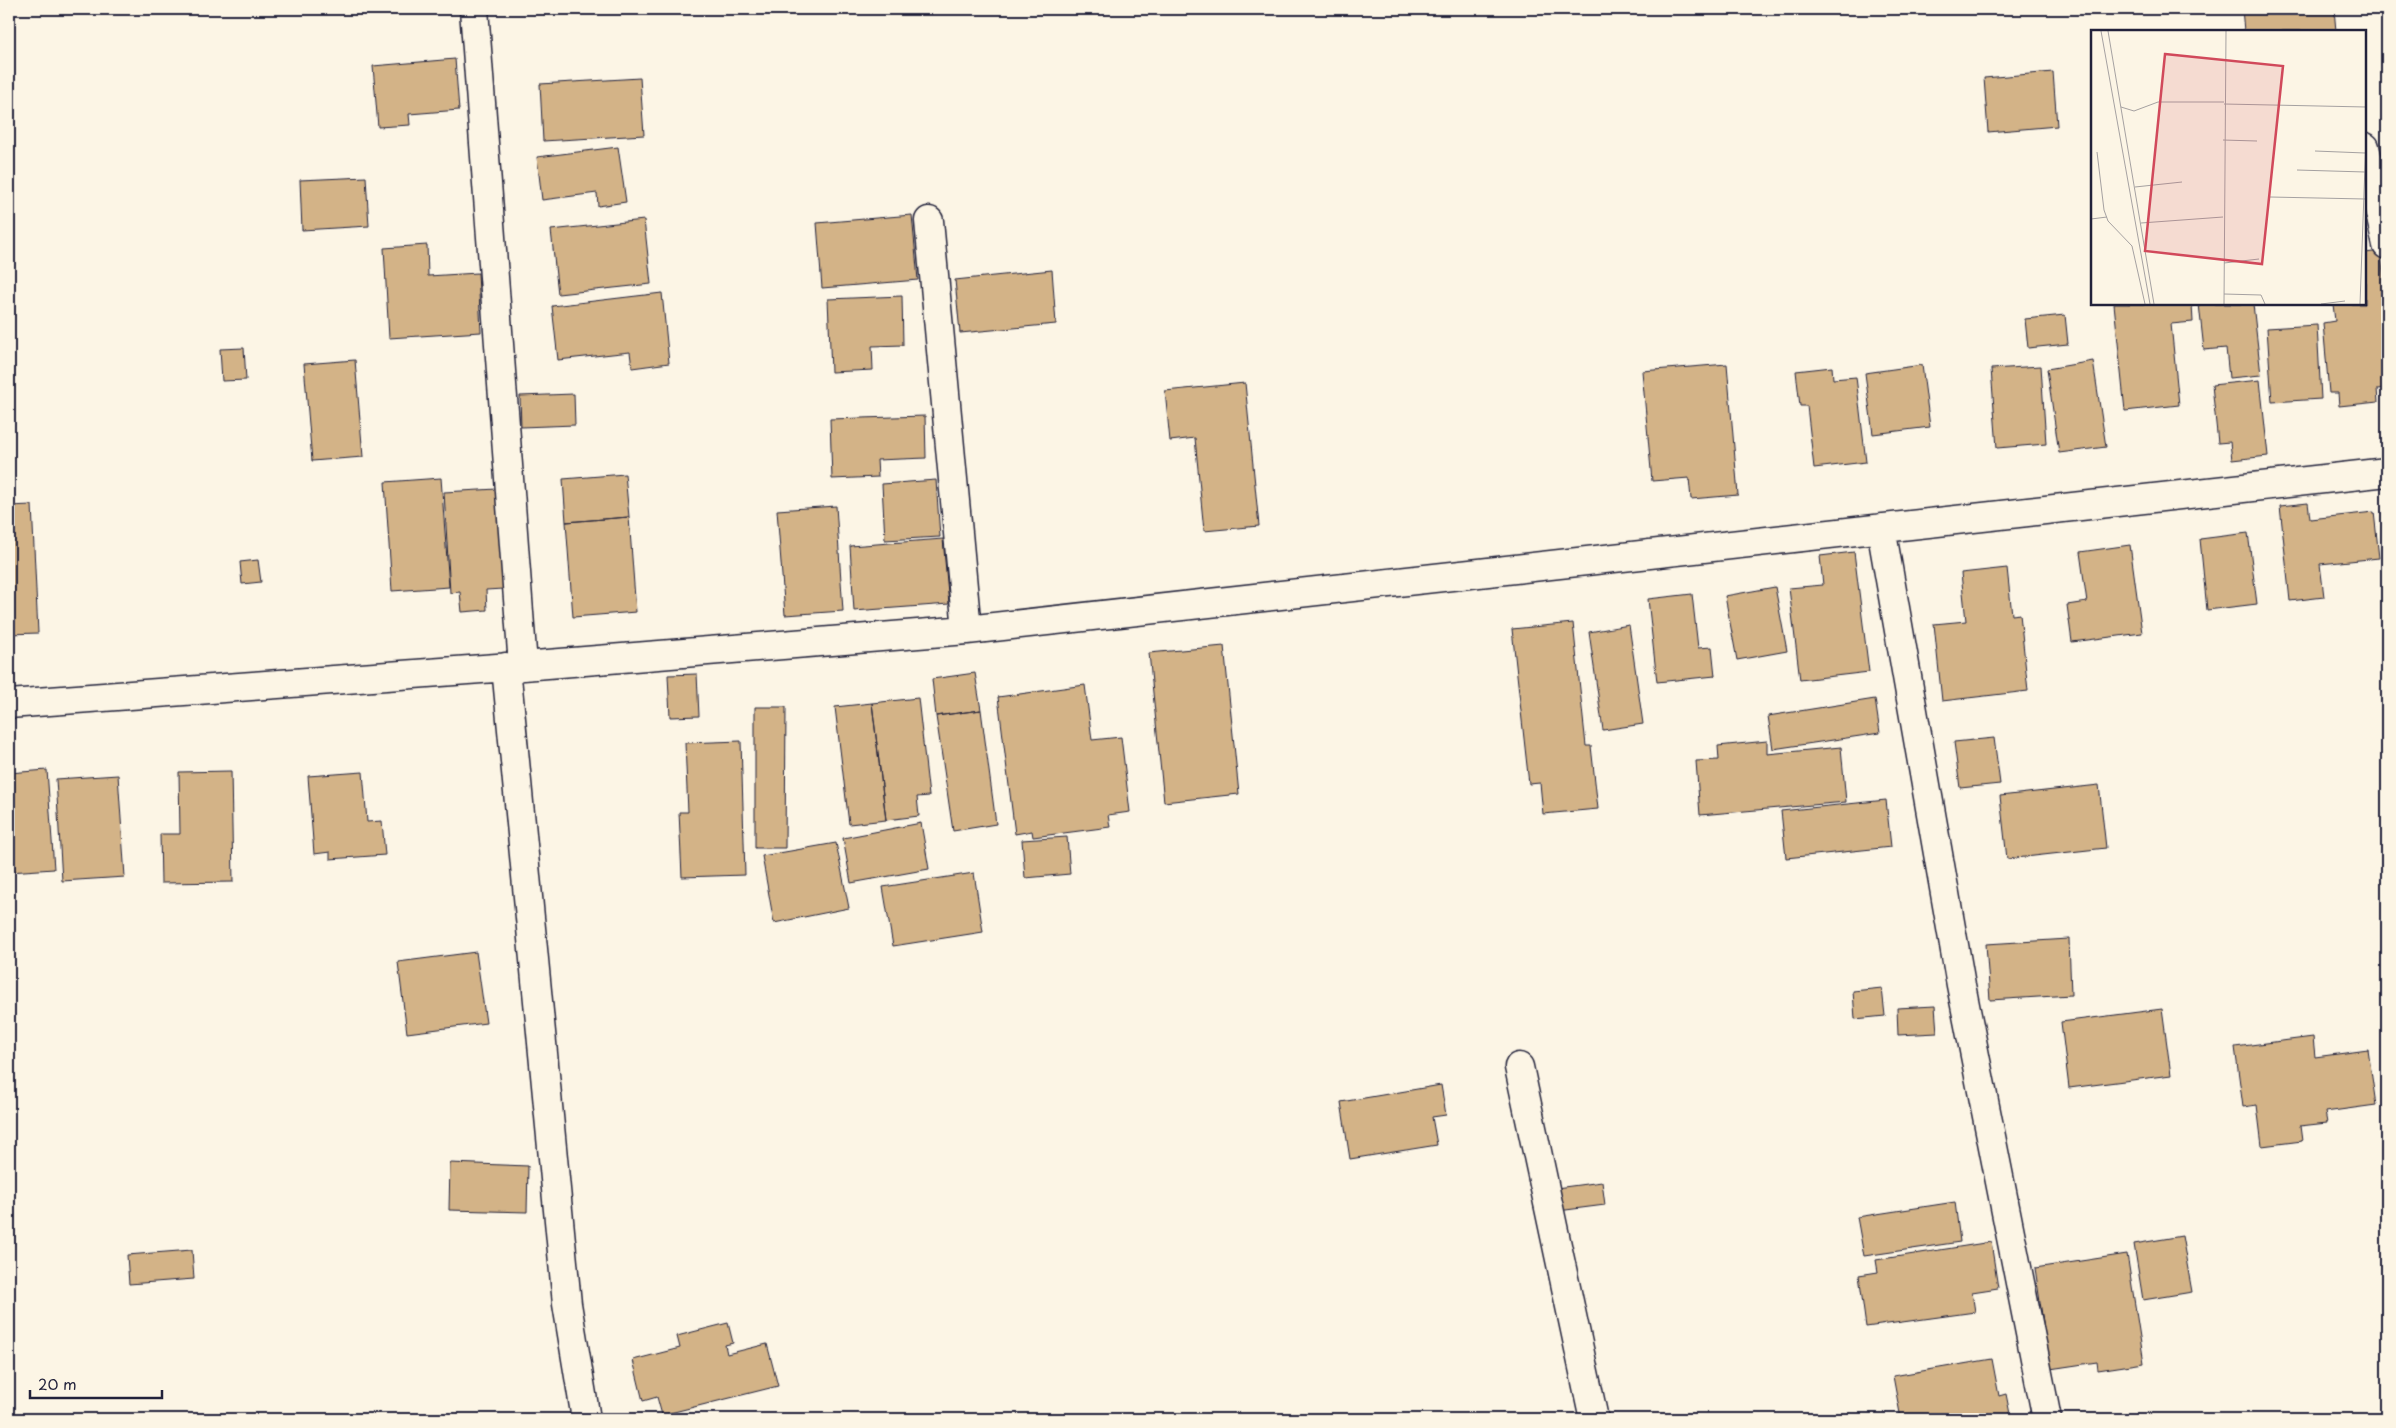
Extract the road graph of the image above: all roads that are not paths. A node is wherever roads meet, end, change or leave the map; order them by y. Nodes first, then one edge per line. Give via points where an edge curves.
1 (474, 9) edge
2 (2366, 151) edge
3 (929, 222) dead end
4 (2387, 245) edge
5 (2387, 472) edge
6 (1882, 528) junction
7 (967, 630) junction
8 (514, 666) junction
9 (9, 704) edge
10 (1519, 1068) dead end
11 (586, 1419) edge
12 (1594, 1419) edge
13 (2047, 1419) edge

1 - 8 street
2 - 4 street
3 - 7 street
5 - 6 street
6 - 7 street
6 - 13 street via 1961,985
7 - 8 street
8 - 9 street
8 - 11 street via 568,1304
10 - 12 street

